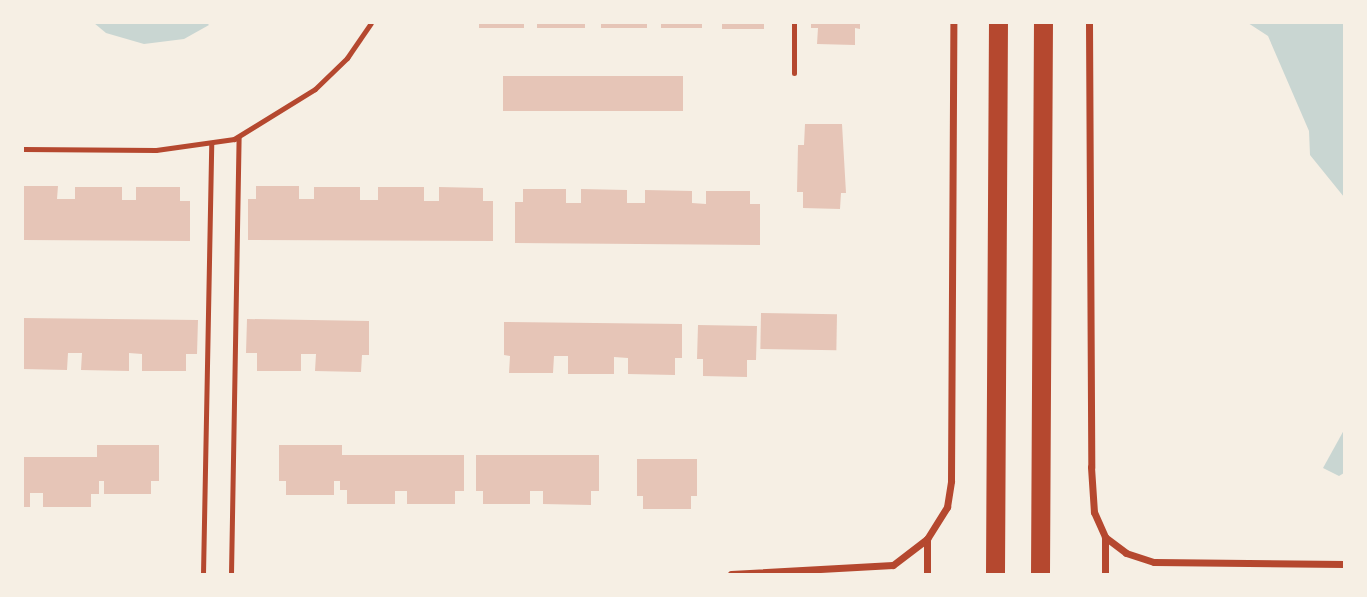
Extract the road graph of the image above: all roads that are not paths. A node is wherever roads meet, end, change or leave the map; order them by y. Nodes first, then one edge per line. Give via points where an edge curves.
1 (371, 23) edge
2 (794, 23) edge
3 (953, 23) edge
4 (998, 23) edge
5 (1043, 23) edge
6 (1089, 23) edge
7 (794, 73) dead end
8 (239, 137) junction
9 (211, 143) junction
10 (23, 149) edge
11 (1105, 537) junction
12 (928, 539) junction
13 (1344, 564) edge
14 (203, 574) edge
15 (231, 574) edge
16 (731, 574) edge
17 (927, 574) edge
18 (995, 574) edge
19 (1040, 574) edge
20 (1105, 574) edge

1 - 8 lane via 347,58 316,89
2 - 7 lane
3 - 12 street via 951,481 947,507
4 - 18 highway
5 - 19 highway
6 - 11 street via 1091,467 1094,512
8 - 9 lane
8 - 15 lane
9 - 10 lane via 156,150
9 - 14 lane
11 - 13 street via 1126,553 1154,562
11 - 20 street
12 - 16 street via 893,565
12 - 17 street

